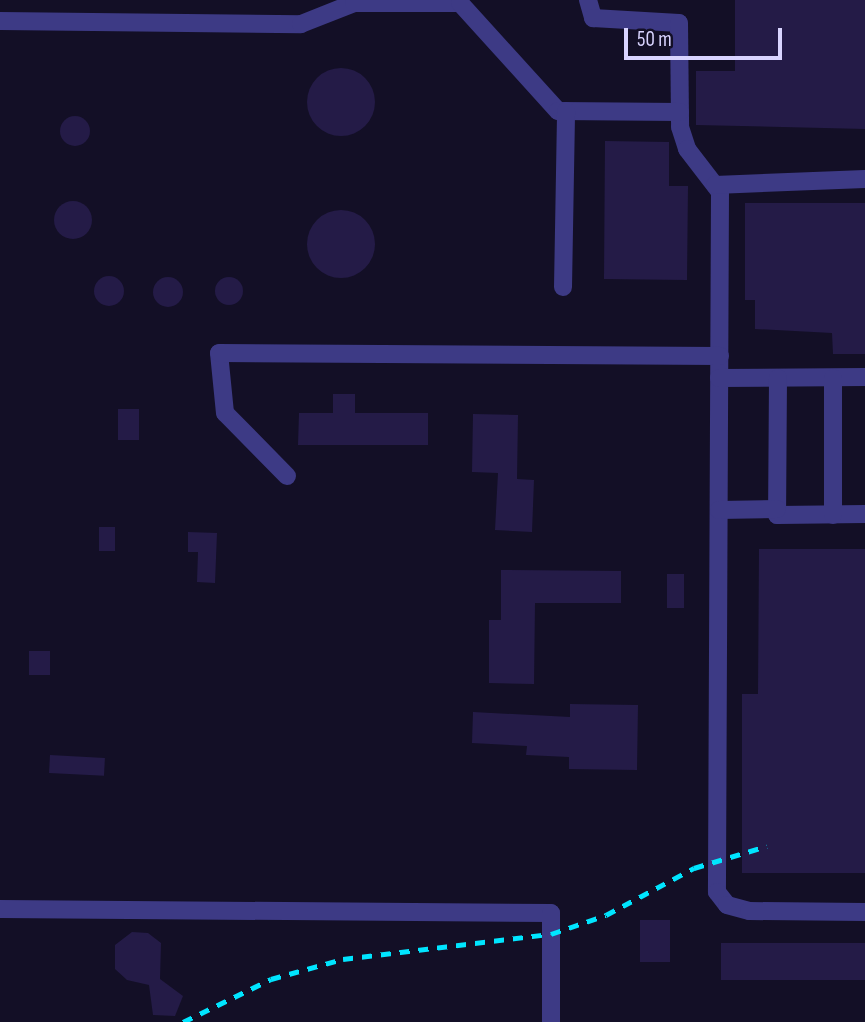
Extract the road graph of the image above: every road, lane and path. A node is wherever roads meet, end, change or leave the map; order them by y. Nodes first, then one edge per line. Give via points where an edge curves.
1 (588, 0) edge
2 (0, 21) edge
3 (566, 111) junction
4 (680, 112) junction
5 (865, 179) edge
6 (715, 185) junction
7 (563, 287) dead end
8 (720, 356) junction
9 (865, 377) edge
10 (719, 378) junction
11 (778, 378) junction
12 (833, 378) junction
13 (287, 476) dead end
14 (778, 509) junction
15 (719, 510) junction
16 (865, 514) edge
17 (833, 515) junction
18 (0, 909) edge
19 (865, 912) edge
20 (551, 1022) edge

1 - 4 lane via 593,18 679,23
2 - 3 lane via 302,24 354,2 460,3 558,111
3 - 4 lane
3 - 7 lane
4 - 6 lane via 687,149
5 - 6 lane
6 - 8 lane
8 - 10 lane
8 - 13 lane via 219,353 225,413
9 - 12 lane
10 - 11 lane
10 - 15 lane
11 - 12 lane
11 - 14 lane
12 - 17 lane
14 - 15 lane
14 - 17 lane via 778,515
15 - 19 lane via 717,892 727,905 749,911
16 - 17 lane
18 - 20 lane via 551,913

